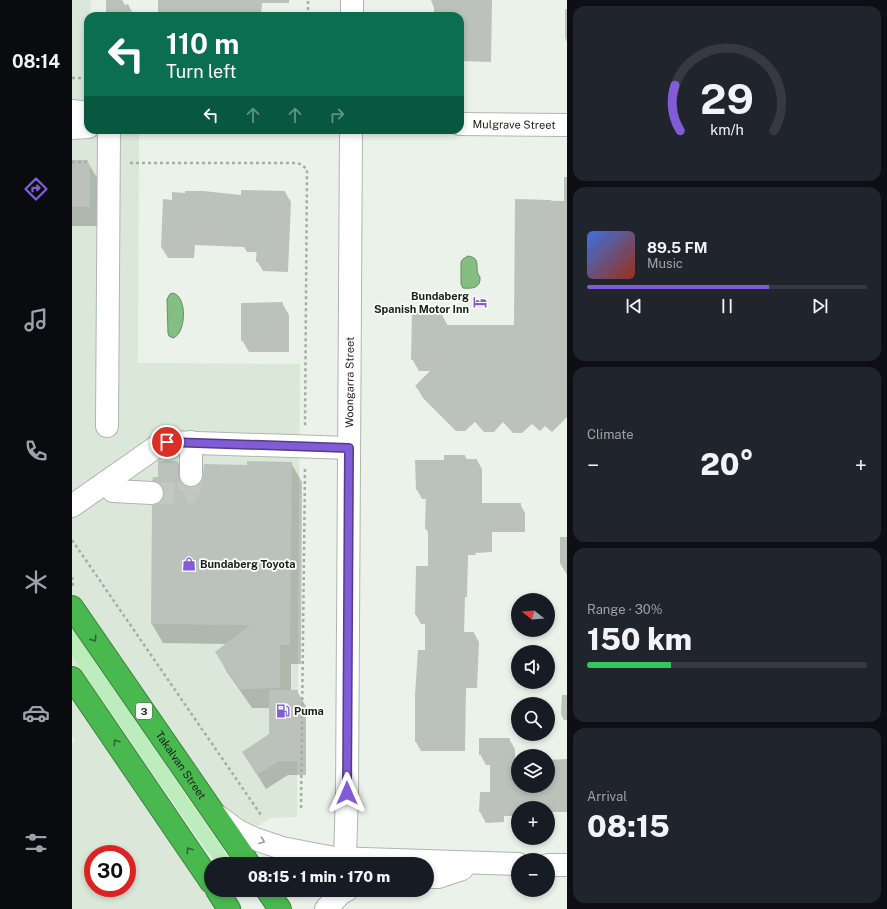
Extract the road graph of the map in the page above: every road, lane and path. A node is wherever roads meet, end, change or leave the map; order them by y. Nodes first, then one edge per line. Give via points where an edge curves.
1 (308, 0) edge
2 (352, 0) edge
3 (308, 12) edge
4 (352, 12) edge
5 (72, 78) edge
6 (84, 78) edge
7 (72, 111) edge
8 (84, 112) edge
9 (464, 124) edge
10 (567, 125) edge
11 (84, 127) edge
12 (72, 128) edge
13 (109, 134) edge
14 (352, 134) edge
15 (72, 162) edge
16 (109, 162) junction
17 (107, 426) dead end
18 (192, 442) junction
19 (305, 446) junction
20 (349, 448) junction
21 (191, 475) tunnel mouth
22 (109, 486) junction
23 (152, 493) tunnel mouth
24 (72, 506) edge
25 (72, 540) edge
26 (72, 607) edge
27 (72, 678) edge
28 (72, 690) edge
29 (90, 704) junction
30 (301, 808) dead end
31 (216, 815) junction
32 (261, 815) dead end
33 (346, 826) junction
34 (244, 857) edge
35 (329, 857) edge
36 (347, 857) edge
37 (389, 857) edge
38 (434, 861) edge
39 (478, 863) junction
40 (511, 864) edge
41 (555, 865) edge
42 (567, 865) edge
43 (204, 872) edge
44 (434, 877) edge
45 (221, 897) edge
46 (272, 897) edge
47 (336, 897) edge
48 (230, 909) edge
49 (280, 909) edge
50 (326, 909) edge

1 - 3 path
2 - 4 street
5 - 6 path
7 - 8 street
9 - 10 street, Mulgrave Street
11 - 12 street
13 - 16 street
14 - 20 street, Woongarra Street
15 - 16 path
16 - 17 street
16 - 19 path via 296,163 307,169
18 - 19 street
18 - 21 street
18 - 22 street via 167,442 159,445
19 - 20 street
19 - 30 path
20 - 33 street, Woongarra Street
22 - 23 street
22 - 24 street
25 - 32 path
26 -> 31 highway, Takalvan Street / 3
27 - 29 highway
28 - 29 street
43 -> 29 highway
31 - 34 highway, Takalvan Street / 3
31 -> 35 street via 238,831 268,843
33 - 36 street, Woongarra Street
33 - 37 street via 355,838
38 - 39 street
39 - 40 street
39 - 44 street
41 - 42 street
45 - 48 highway
46 - 49 highway
47 - 50 street

